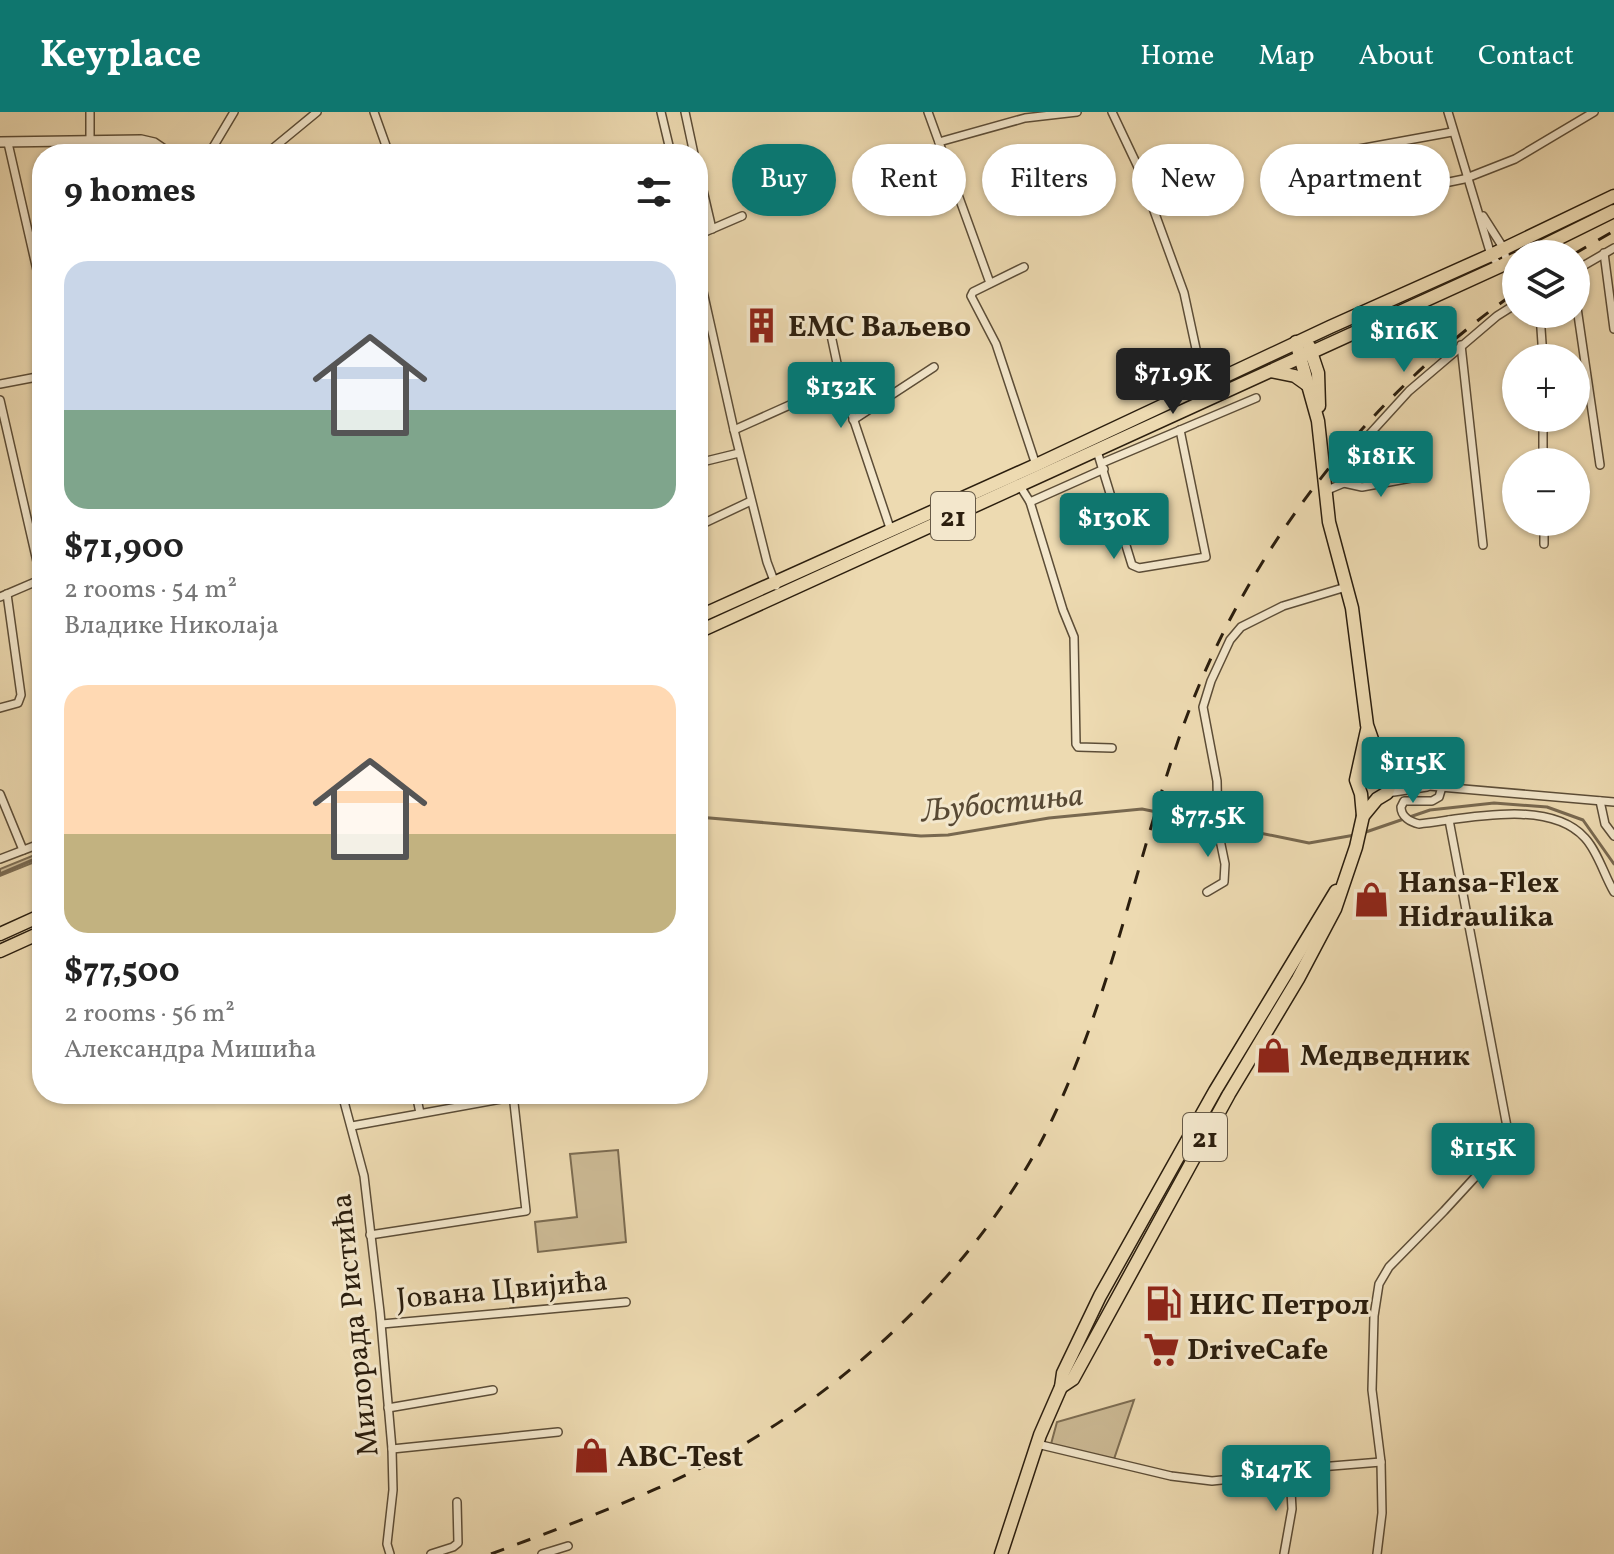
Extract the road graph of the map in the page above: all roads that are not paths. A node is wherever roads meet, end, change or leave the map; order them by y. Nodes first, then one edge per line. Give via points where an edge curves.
1 (90, 112) edge
2 (234, 112) edge
3 (317, 112) edge
4 (374, 112) edge
5 (661, 112) edge
6 (685, 112) edge
7 (928, 112) edge
8 (1077, 112) edge
9 (1112, 112) edge
10 (1448, 112) edge
11 (1594, 112) edge
12 (1452, 132) junction
13 (90, 140) junction
14 (4, 142) edge
15 (939, 142) junction
16 (153, 144) edge
17 (215, 144) edge
18 (278, 144) edge
19 (385, 144) edge
20 (669, 144) edge
21 (692, 144) edge
22 (1386, 144) edge
23 (1468, 177) junction
24 (1450, 181) edge
25 (1614, 196) edge
26 (1479, 209) junction
27 (1614, 211) edge
28 (708, 212) edge
29 (742, 216) dead end
30 (712, 229) junction
31 (708, 231) edge
32 (1523, 240) edge
33 (1555, 240) edge
34 (1502, 246) edge
35 (1614, 248) edge
36 (1502, 250) edge
37 (32, 253) edge
38 (1604, 253) junction
39 (1491, 255) junction
40 (1502, 260) edge
41 (1590, 262) edge
42 (1502, 266) edge
43 (1024, 267) dead end
44 (990, 283) junction
45 (1502, 313) edge
46 (708, 314) edge
47 (828, 321) dead end
48 (1580, 328) edge
49 (1614, 329) edge
50 (1301, 340) junction
51 (1461, 345) junction
52 (1306, 354) junction
53 (934, 367) dead end
54 (1271, 371) junction
55 (32, 378) edge
56 (841, 382) junction
57 (0, 384) edge
58 (1309, 386) junction
59 (1203, 396) junction
60 (1256, 398) dead end
61 (0, 400) edge
62 (1206, 418) junction
63 (853, 420) junction
64 (1318, 421) junction
65 (734, 430) junction
66 (1180, 430) junction
67 (739, 453) junction
68 (708, 461) edge
69 (1101, 461) junction
70 (1036, 465) junction
71 (1600, 465) dead end
72 (1422, 476) dead end
73 (1344, 483) junction
74 (1020, 486) junction
75 (1325, 491) junction
76 (751, 501) junction
77 (1030, 502) junction
78 (708, 521) edge
79 (891, 531) junction
80 (32, 536) edge
81 (1544, 536) edge
82 (1544, 544) dead end
83 (1483, 545) dead end
84 (32, 583) edge
85 (1346, 587) junction
86 (777, 588) junction
87 (3, 595) edge
88 (708, 613) edge
89 (708, 626) edge
90 (0, 708) edge
91 (1367, 725) junction
92 (1112, 748) dead end
93 (1381, 765) junction
94 (1359, 770) junction
95 (1391, 776) junction
96 (1429, 786) junction
97 (1442, 787) junction
98 (0, 794) edge
99 (1361, 794) junction
100 (1382, 796) junction
101 (1600, 801) junction
102 (1614, 802) edge
103 (1362, 818) junction
104 (1449, 820) junction
105 (1609, 824) edge
106 (1614, 836) edge
107 (32, 847) edge
108 (23, 850) junction
109 (0, 859) edge
110 (1207, 892) dead end
111 (1614, 892) edge
112 (32, 920) edge
113 (0, 934) edge
114 (32, 937) edge
115 (0, 951) edge
116 (345, 1104) edge
117 (418, 1104) edge
118 (466, 1104) edge
119 (514, 1104) edge
120 (420, 1113) junction
121 (352, 1126) junction
122 (370, 1235) junction
123 (626, 1302) dead end
124 (382, 1324) junction
125 (493, 1390) dead end
126 (388, 1408) junction
127 (558, 1432) dead end
128 (1037, 1444) junction
129 (392, 1449) junction
130 (1381, 1462) junction
131 (1290, 1473) junction
132 (457, 1502) dead end
133 (568, 1546) dead end
134 (390, 1554) edge
135 (431, 1554) edge
136 (542, 1554) edge
137 (1001, 1554) edge
138 (1284, 1554) edge
139 (1377, 1554) edge

1 - 13 street
2 - 17 street
3 - 18 street
4 - 19 street
5 - 20 street
6 - 21 street
7 - 15 street
8 - 15 street via 1025,118
9 - 59 street via 1184,293
10 - 12 street
11 - 23 street via 1515,159
12 - 22 street
12 - 23 street
13 - 14 street
13 - 16 street
14 - 37 street
15 - 44 street
23 - 24 street
23 - 26 street
25 - 32 main road
26 - 34 street
26 - 39 street
27 - 33 main road
28 - 30 street
29 - 30 street
30 - 31 street
35 - 38 street
36 - 39 main road
38 - 41 street
38 - 49 street
39 - 40 street
39 - 50 main road
42 - 52 main road
43 - 44 street
44 - 70 street via 971,296 996,344
45 - 51 street
46 - 65 street
47 - 56 street
48 - 71 street
50 - 52 main road, 21
50 - 59 main road, 21
51 - 73 street via 1367,437
51 - 83 street
52 - 54 main road, 21
52 - 58 main road, 21
52 - 64 main road, 21 via 1318,373
53 - 63 street
54 - 58 main road via 1295,376
54 - 59 main road, 21
55 - 57 street
56 - 63 street
56 - 65 street
58 - 64 main road, 21
59 - 62 street
59 - 69 main road, 21
59 - 70 main road, 21
60 - 62 street
61 - 80 street
62 - 66 street
63 - 79 street
64 - 75 main road, 21
65 - 67 street
66 - 69 street
66 - 69 street via 1206,557 1132,565
67 - 68 street
67 - 76 street
69 - 74 main road, 21
69 - 77 street
70 - 79 main road, 21
72 - 73 street via 1362,487
73 - 75 street
74 - 77 street
74 - 86 main road, 21
75 - 85 main road, 21
76 - 78 street
76 - 86 street
77 - 92 street via 1076,646 1076,744
79 - 86 main road, 21
81 - 82 street
84 - 87 street
85 - 91 main road, 21
85 - 110 street via 1241,627 1211,681 1203,707 1217,781 1226,879
86 - 88 main road, 21
86 - 89 main road, 21
87 - 90 street via 21,699
91 - 93 main road, 21
91 - 94 main road, 21
93 - 94 main road
93 - 95 main road, 21
94 - 99 main road, 21 via 1356,785
95 - 96 street
95 - 100 main road, 21 via 1390,788
96 - 97 street
96 - 100 street
97 - 101 street
97 - 104 street via 1432,801 1404,801 1401,807 1419,824
98 - 108 street
99 - 100 main road
99 - 103 main road, 21
100 - 103 main road, 21
101 - 102 street
101 - 105 street
103 - 128 main road, 21 via 1335,909 1073,1379 1061,1387
104 - 111 street via 1522,815 1564,823 1590,843
104 - 130 street via 1508,1132 1501,1149 1379,1284 1372,1396
105 - 106 street
107 - 108 street
108 - 109 street
112 - 113 main road
114 - 115 main road
116 - 121 street, Милорада Ристића
117 - 120 street
118 - 120 street
119 - 122 street via 526,1211
120 - 121 street
121 - 122 street, Милорада Ристића
122 - 124 street, Милорада Ристића
123 - 124 street, Јована Цвијића
124 - 126 street, Милорада Ристића
125 - 126 street
126 - 129 street, Милорада Ристића
127 - 129 street
128 - 131 street via 1193,1479
128 - 137 main road, 21
129 - 134 street, Милорада Ристића
130 - 131 street
130 - 139 street
131 - 138 street via 1292,1509
132 - 135 street via 458,1543
133 - 136 street

